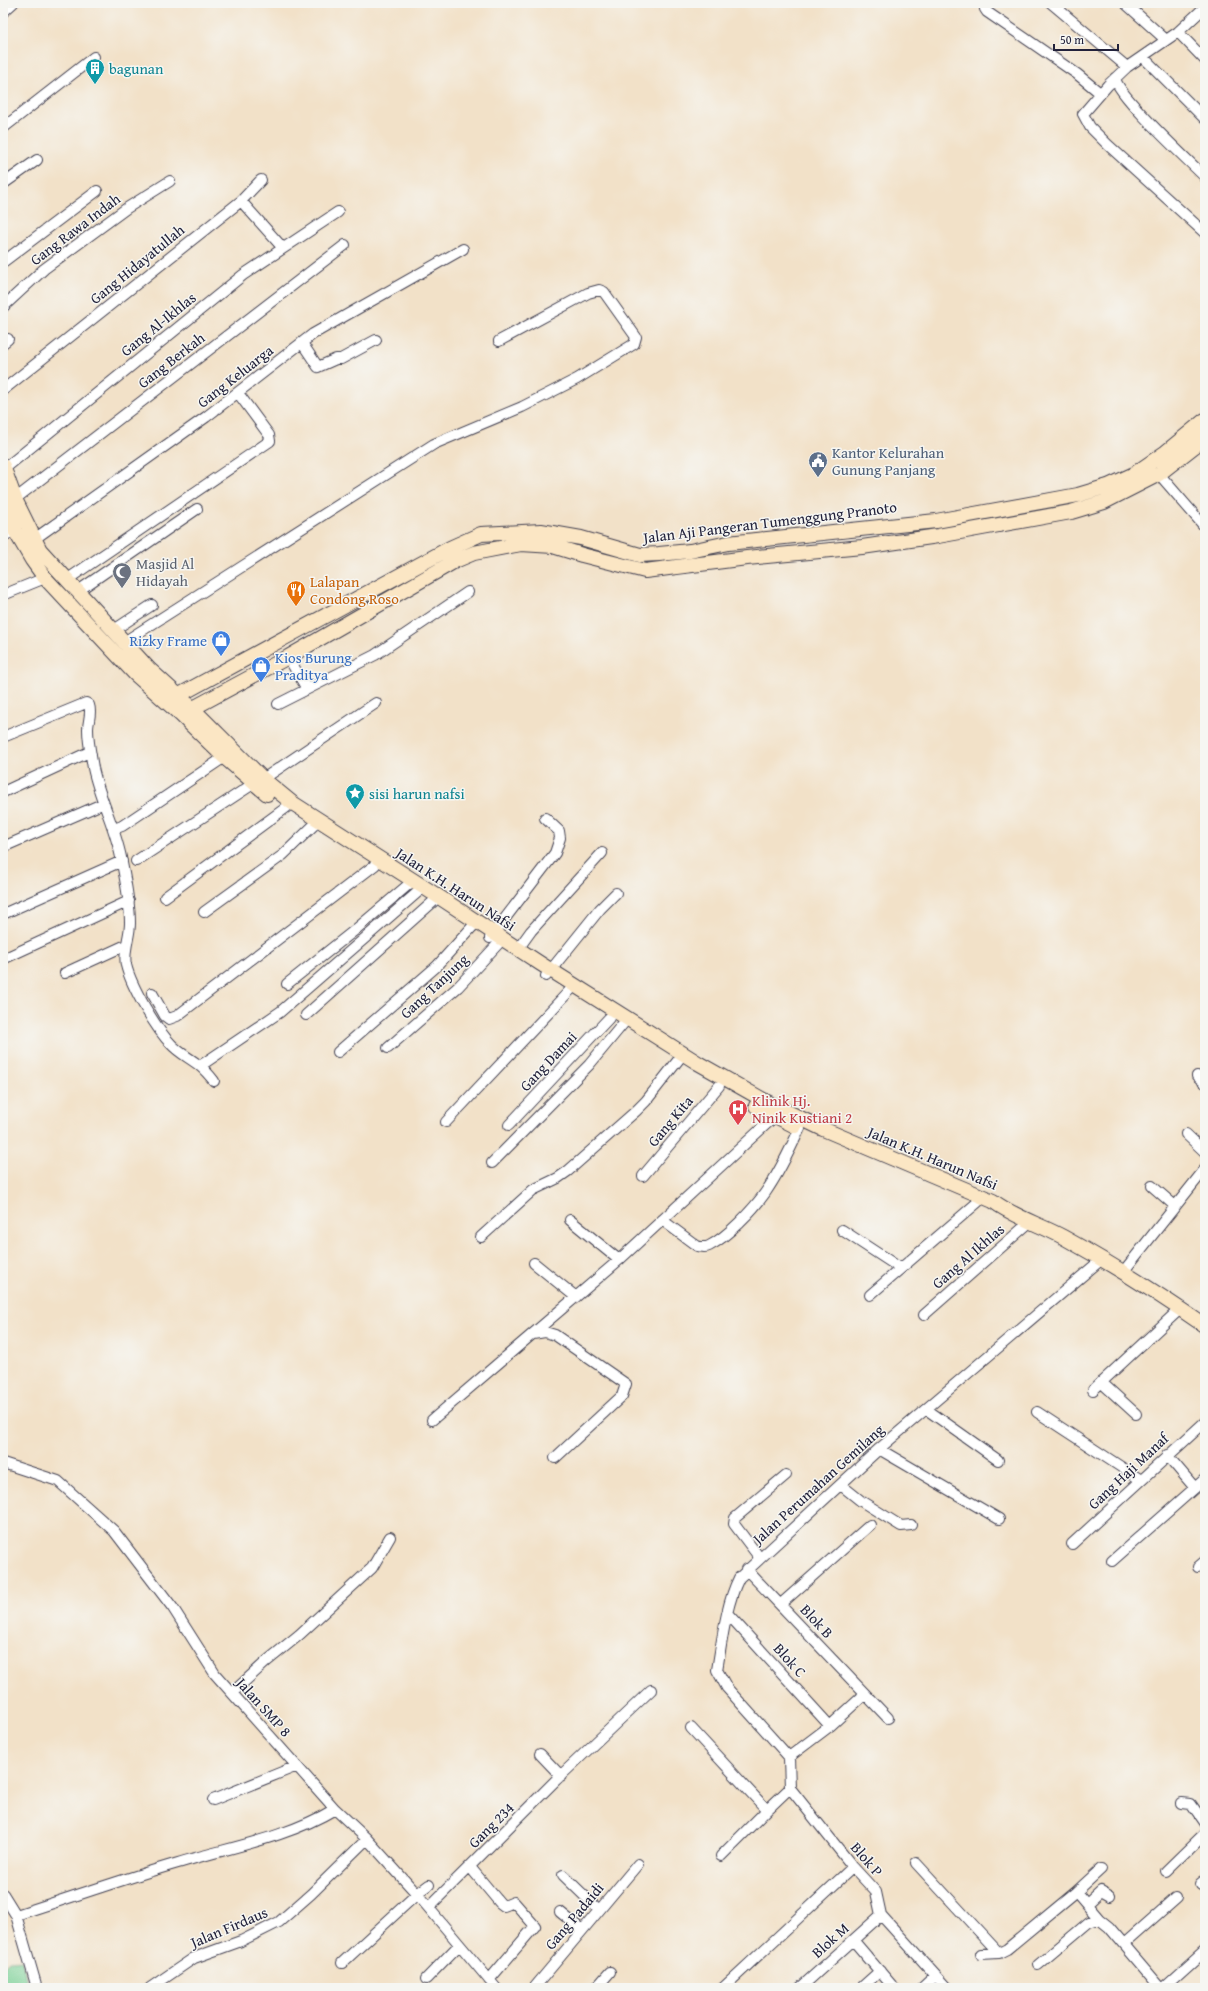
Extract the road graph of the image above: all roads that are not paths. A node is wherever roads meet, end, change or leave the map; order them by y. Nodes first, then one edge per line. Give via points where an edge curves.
1 (13, 3) edge
2 (988, 3) edge
3 (1051, 3) edge
4 (1131, 5) edge
5 (1205, 7) edge
6 (3, 12) edge
7 (1178, 32) junction
8 (1166, 40) junction
9 (94, 57) dead end
10 (1143, 57) junction
11 (1205, 60) edge
12 (1128, 67) junction
13 (1115, 78) junction
14 (1100, 93) junction
15 (1205, 119) edge
16 (3, 128) edge
17 (36, 160) dead end
18 (1205, 177) edge
19 (261, 180) dead end
20 (170, 181) dead end
21 (3, 184) edge
22 (97, 191) dead end
23 (241, 201) junction
24 (338, 212) dead end
25 (1205, 233) edge
26 (344, 245) dead end
27 (282, 247) junction
28 (463, 249) dead end
29 (3, 262) edge
30 (3, 307) edge
31 (376, 340) dead end
32 (499, 341) dead end
33 (302, 343) junction
34 (3, 390) edge
35 (238, 393) junction
36 (1205, 420) edge
37 (1205, 438) edge
38 (4, 467) edge
39 (1159, 474) junction
40 (9, 499) edge
41 (198, 509) dead end
42 (936, 520) junction
43 (1205, 527) edge
44 (9, 534) edge
45 (938, 536) junction
46 (34, 540) junction
47 (45, 578) junction
48 (68, 579) junction
49 (78, 591) junction
50 (468, 592) dead end
51 (3, 595) edge
52 (152, 605) dead end
53 (114, 630) junction
54 (124, 642) junction
55 (288, 657) junction
56 (307, 689) junction
57 (179, 695) junction
58 (166, 702) junction
59 (376, 703) dead end
60 (278, 704) dead end
61 (187, 711) junction
62 (3, 737) edge
63 (91, 754) junction
64 (229, 754) junction
65 (258, 781) junction
66 (3, 792) edge
67 (102, 804) junction
68 (286, 808) junction
69 (545, 818) dead end
70 (313, 826) junction
71 (117, 827) junction
72 (3, 847) edge
73 (602, 853) dead end
74 (122, 861) junction
75 (136, 861) dead end
76 (375, 865) junction
77 (412, 886) junction
78 (616, 893) dead end
79 (165, 897) dead end
80 (129, 901) junction
81 (434, 901) junction
82 (204, 912) dead end
83 (3, 914) edge
84 (473, 926) junction
85 (494, 938) junction
86 (126, 945) junction
87 (518, 949) junction
88 (3, 959) edge
89 (65, 972) dead end
90 (548, 973) junction
91 (287, 984) dead end
92 (572, 989) junction
93 (152, 993) dead end
94 (306, 1015) dead end
95 (609, 1018) junction
96 (624, 1023) junction
97 (388, 1048) dead end
98 (338, 1052) dead end
99 (680, 1058) junction
100 (200, 1066) junction
101 (214, 1081) dead end
102 (719, 1086) junction
103 (774, 1117) junction
104 (446, 1122) dead end
105 (509, 1125) dead end
106 (800, 1128) junction
107 (821, 1133) junction
108 (1186, 1134) dead end
109 (1205, 1152) edge
110 (492, 1163) dead end
111 (1205, 1169) edge
112 (643, 1176) dead end
113 (1152, 1186) dead end
114 (978, 1202) junction
115 (1175, 1206) junction
116 (1002, 1208) junction
117 (570, 1220) dead end
118 (662, 1220) junction
119 (1032, 1221) junction
120 (842, 1230) dead end
121 (481, 1238) dead end
122 (619, 1260) junction
123 (1102, 1260) junction
124 (534, 1263) dead end
125 (900, 1268) junction
126 (1123, 1272) junction
127 (870, 1295) dead end
128 (576, 1297) junction
129 (1180, 1309) junction
130 (924, 1315) dead end
131 (1205, 1326) edge
132 (532, 1334) junction
133 (1101, 1382) junction
134 (1093, 1390) dead end
135 (926, 1409) junction
136 (1038, 1412) dead end
137 (1136, 1414) dead end
138 (432, 1420) dead end
139 (1205, 1422) edge
140 (879, 1449) junction
141 (1166, 1455) junction
142 (555, 1458) dead end
143 (998, 1460) dead end
144 (3, 1463) edge
145 (786, 1475) dead end
146 (1205, 1479) edge
147 (1141, 1480) junction
148 (1195, 1488) junction
149 (836, 1489) junction
150 (999, 1519) dead end
151 (870, 1525) dead end
152 (911, 1525) dead end
153 (390, 1537) dead end
154 (1072, 1544) dead end
155 (759, 1557) junction
156 (1112, 1561) dead end
157 (746, 1569) junction
158 (781, 1604) junction
159 (728, 1614) junction
160 (651, 1690) dead end
161 (232, 1693) junction
162 (864, 1695) junction
163 (888, 1718) dead end
164 (830, 1726) junction
165 (691, 1728) dead end
166 (540, 1754) dead end
167 (789, 1757) junction
168 (297, 1766) junction
169 (561, 1776) junction
170 (790, 1788) junction
171 (213, 1800) dead end
172 (1182, 1803) dead end
173 (334, 1809) junction
174 (767, 1810) junction
175 (1205, 1824) edge
176 (1205, 1833) edge
177 (367, 1839) junction
178 (721, 1856) dead end
179 (916, 1863) dead end
180 (638, 1864) dead end
181 (470, 1867) junction
182 (853, 1867) junction
183 (1101, 1869) dead end
184 (1166, 1871) dead end
185 (563, 1875) dead end
186 (429, 1885) dead end
187 (1076, 1892) junction
188 (3, 1894) edge
189 (417, 1894) junction
190 (1110, 1896) dead end
191 (1176, 1898) dead end
192 (1087, 1904) junction
193 (429, 1907) junction
194 (599, 1910) junction
195 (560, 1912) dead end
196 (16, 1915) junction
197 (881, 1915) junction
198 (1099, 1919) junction
199 (582, 1930) junction
200 (853, 1940) junction
201 (1124, 1944) junction
202 (459, 1945) junction
203 (1205, 1951) edge
204 (999, 1953) junction
205 (981, 1954) dead end
206 (342, 1963) dead end
207 (1038, 1965) dead end
208 (880, 1971) junction
209 (610, 1972) dead end
210 (935, 1976) junction
211 (426, 1979) dead end
212 (489, 1980) junction
213 (37, 1988) edge
214 (150, 1988) edge
215 (496, 1988) edge
216 (534, 1988) edge
217 (596, 1988) edge
218 (723, 1988) edge
219 (800, 1988) edge
220 (861, 1988) edge
221 (894, 1988) edge
222 (922, 1988) edge
223 (947, 1988) edge
224 (1162, 1988) edge

1 - 6 street
2 - 14 street via 985,9 987,12 1077,74
3 - 12 street
4 - 8 street
5 - 7 street
7 - 8 street
7 - 11 street
8 - 10 street
9 - 16 street
10 - 12 street
10 - 15 street
12 - 13 street
13 - 14 street
13 - 18 street via 1116,84 1129,100
14 - 25 street via 1083,114 1090,127
17 - 21 street
19 - 23 street, Gang Hidayatullah
20 - 30 street, Gang Rawa Indah via 127,208 44,269
22 - 29 street
23 - 27 street
23 - 34 street, Gang Hidayatullah
24 - 27 street, Gang Al-Ikhlas
26 - 40 street, Gang Berkah
27 - 38 street, Gang Al-Ikhlas via 242,275
28 - 33 street, Gang Keluarga via 313,334
31 - 33 street via 341,359 318,367
32 - 54 street via 588,293 599,290 604,292 636,337 634,344 578,379 434,444
33 - 35 street, Gang Keluarga
35 - 46 street, Gang Keluarga
35 - 48 street via 269,435 270,441
36 - 42 main road, Jalan Aji Pangeran Tumenggung Pranoto via 1134,474 1108,486 1078,495
37 - 39 main road
38 - 40 main road, Jalan K.H. Harun Nafsi
39 - 43 street
39 - 45 main road via 1104,502 1071,512
40 - 44 main road, Jalan K.H. Harun Nafsi
40 - 46 main road, Jalan K.H. Harun Nafsi
41 - 49 street
42 - 45 main road
42 - 57 main road, Jalan Aji Pangeran Tumenggung Pranoto via 640,555 581,538 541,531 481,534 450,548
44 - 47 main road, Jalan K.H. Harun Nafsi
45 - 55 main road via 848,549 645,571 582,556 553,546 508,546 474,553 455,561
46 - 48 main road, Jalan K.H. Harun Nafsi via 40,550
47 - 51 street
47 - 58 main road, Jalan K.H. Harun Nafsi via 135,674
48 - 49 main road, Jalan K.H. Harun Nafsi
49 - 53 main road, Jalan K.H. Harun Nafsi
50 - 56 street via 375,654
52 - 53 street
53 - 54 main road, Jalan K.H. Harun Nafsi
54 - 57 main road, Jalan K.H. Harun Nafsi via 149,669
55 - 56 street
55 - 61 main road
56 - 60 street
57 - 58 main road, Jalan Aji Pangeran Tumenggung Pranoto
57 - 61 main road, Jalan K.H. Harun Nafsi
58 - 61 main road, Jalan K.H. Harun Nafsi
59 - 65 street
61 - 64 main road, Jalan K.H. Harun Nafsi
62 - 63 street via 86,703 91,709 88,727
63 - 66 street via 87,753
63 - 67 street
64 - 65 main road, Jalan K.H. Harun Nafsi
64 - 71 street
65 - 68 main road, Jalan K.H. Harun Nafsi
65 - 75 street
65 - 77 main road, Jalan K.H. Harun Nafsi
67 - 71 street
67 - 72 street
68 - 70 main road, Jalan K.H. Harun Nafsi
68 - 79 street
69 - 85 street, Gang Tanjung via 559,831 558,846
70 - 76 main road, Jalan K.H. Harun Nafsi
70 - 82 street via 283,854
71 - 74 street
73 - 87 street via 549,910
74 - 80 street
74 - 83 street
76 - 77 main road, Jalan K.H. Harun Nafsi
76 - 93 street via 177,1016 169,1019 165,1016
77 - 81 main road, Jalan K.H. Harun Nafsi
77 - 85 main road, Jalan K.H. Harun Nafsi
77 - 91 street
77 - 100 street via 280,1012
78 - 90 street
80 - 86 street via 130,924
80 - 88 street
81 - 84 main road, Jalan K.H. Harun Nafsi
81 - 94 street
84 - 85 main road, Jalan K.H. Harun Nafsi
84 - 98 street via 437,966
85 - 87 main road, Jalan K.H. Harun Nafsi
85 - 90 main road, Jalan K.H. Harun Nafsi
85 - 97 street, Gang Tanjung via 458,986
86 - 89 street
86 - 100 street via 126,965 157,1026 170,1044
87 - 90 main road, Jalan K.H. Harun Nafsi
90 - 92 main road, Jalan K.H. Harun Nafsi
92 - 95 main road, Jalan K.H. Harun Nafsi
92 - 96 main road, Jalan K.H. Harun Nafsi
92 - 104 street
95 - 96 main road, Jalan K.H. Harun Nafsi
95 - 105 street, Gang Damai
96 - 99 main road, Jalan K.H. Harun Nafsi
96 - 110 street via 589,1066
99 - 102 main road, Jalan K.H. Harun Nafsi
99 - 107 main road, Jalan K.H. Harun Nafsi via 767,1102
99 - 121 street via 636,1111 568,1171 533,1190
100 - 101 street
102 - 103 main road, Jalan K.H. Harun Nafsi
102 - 112 street, Gang Kita
103 - 106 main road, Jalan K.H. Harun Nafsi
103 - 118 street
106 - 107 main road, Jalan K.H. Harun Nafsi
106 - 118 street via 787,1156 764,1193 730,1230 709,1246 697,1246
107 - 114 main road, Jalan K.H. Harun Nafsi
107 - 116 main road, Jalan K.H. Harun Nafsi via 993,1201
108 - 109 street
111 - 115 street
113 - 115 street
114 - 116 main road, Jalan K.H. Harun Nafsi
114 - 125 street
115 - 126 street
116 - 119 main road, Jalan K.H. Harun Nafsi
117 - 122 street
118 - 122 street
119 - 123 main road, Jalan K.H. Harun Nafsi
119 - 130 street, Gang Al Ikhlas
120 - 125 street
122 - 128 street
123 - 126 main road, Jalan K.H. Harun Nafsi
123 - 135 street, Jalan Perumahan Gemilang
124 - 128 street
125 - 127 street
126 - 129 main road, Jalan K.H. Harun Nafsi
128 - 132 street
129 - 131 main road, Jalan K.H. Harun Nafsi
129 - 133 street
132 - 138 street
132 - 142 street via 545,1332 555,1335 626,1384 622,1396
133 - 134 street
133 - 137 street
135 - 140 street, Jalan Perumahan Gemilang
135 - 143 street
136 - 147 street
139 - 141 street, Gang Haji Manaf
140 - 149 street, Jalan Perumahan Gemilang
140 - 150 street
141 - 147 street, Gang Haji Manaf
141 - 148 street
144 - 161 street, Jalan SMP 8 via 58,1481 114,1531 173,1608 215,1674
145 - 155 street via 735,1518 737,1530
146 - 148 street
147 - 154 street, Gang Haji Manaf
148 - 156 street
149 - 152 street via 901,1526
149 - 155 street, Jalan Perumahan Gemilang
151 - 158 street
153 - 161 street via 372,1568
155 - 157 street, Jalan Perumahan Gemilang
157 - 158 street, Blok B
157 - 159 street, Jalan Perumahan Gemilang via 735,1586
158 - 162 street, Blok B
159 - 164 street, Blok C
159 - 167 street, Jalan Perumahan Gemilang via 718,1675 726,1688
160 - 169 street, Gang 234
161 - 168 street, Jalan SMP 8
162 - 163 street, Blok B
162 - 164 street
164 - 167 street
165 - 174 street
166 - 169 street
167 - 170 street
168 - 171 street
168 - 173 street, Jalan SMP 8
169 - 181 street, Gang 234
170 - 174 street
170 - 182 street, Blok P
172 - 175 street via 1191,1804
173 - 177 street, Jalan SMP 8
173 - 196 street via 315,1821 290,1831 177,1863
174 - 178 street
176 - 184 street
177 - 189 street, Jalan SMP 8
177 - 214 street, Jalan Firdaus via 279,1922 241,1941 194,1958
179 - 204 street
180 - 194 street, Gang Padaidi
181 - 193 street, Gang 234
181 - 212 street via 500,1903 504,1906 512,1901 516,1903 535,1928
182 - 197 street, Blok P via 876,1892
182 - 218 street
183 - 187 street
185 - 194 street
186 - 189 street
187 - 192 street
187 - 204 street via 1008,1949
188 - 196 street
189 - 193 street, Jalan SMP 8
189 - 206 street
190 - 192 street via 1101,1891
191 - 201 street
192 - 198 street
193 - 202 street, Jalan SMP 8
194 - 199 street, Gang Padaidi
195 - 199 street
196 - 213 street
197 - 200 street, Blok M
197 - 210 street, Blok P
198 - 201 street via 1105,1922
198 - 207 street via 1089,1922
199 - 216 street, Gang Padaidi
200 - 208 street
200 - 219 street, Blok M
201 - 224 street
202 - 211 street
202 - 212 street, Jalan SMP 8
203 - 224 street
204 - 205 street
208 - 220 street
208 - 221 street
209 - 217 street
210 - 222 street
210 - 223 street, Blok P
212 - 215 street, Jalan SMP 8

